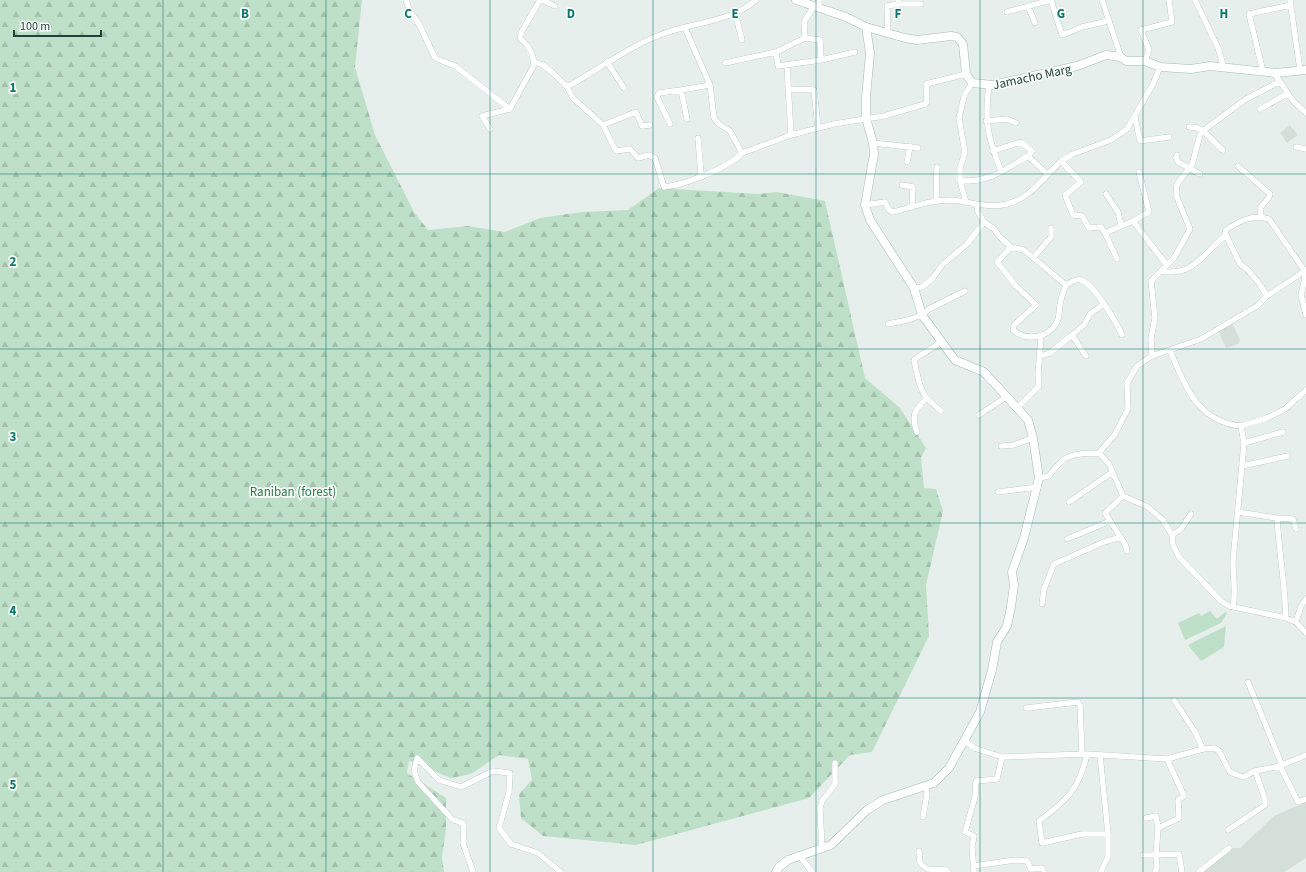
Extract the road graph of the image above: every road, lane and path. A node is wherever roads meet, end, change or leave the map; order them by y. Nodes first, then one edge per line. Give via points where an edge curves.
1 (406, 0) edge
2 (541, 0) edge
3 (756, 0) edge
4 (796, 0) edge
5 (1051, 0) edge
6 (1102, 0) edge
7 (1169, 0) edge
8 (1195, 0) edge
9 (898, 2) edge
10 (1291, 2) edge
11 (922, 4) dead end
12 (817, 5) edge
13 (555, 6) dead end
14 (1028, 6) junction
15 (1007, 12) dead end
16 (735, 13) junction
17 (1108, 20) junction
18 (1035, 23) dead end
19 (866, 27) junction
20 (685, 28) junction
21 (888, 32) junction
22 (805, 38) junction
23 (742, 40) dead end
24 (776, 52) junction
25 (855, 52) dead end
26 (1121, 57) junction
27 (821, 60) junction
28 (534, 62) junction
29 (607, 62) junction
30 (1145, 62) junction
31 (726, 63) dead end
32 (787, 66) junction
33 (1160, 67) junction
34 (1224, 68) junction
35 (1303, 70) edge
36 (1263, 72) junction
37 (1274, 73) junction
38 (966, 74) junction
39 (1279, 82) junction
40 (972, 83) junction
41 (710, 85) junction
42 (989, 86) junction
43 (567, 87) junction
44 (624, 88) dead end
45 (788, 89) junction
46 (681, 90) junction
47 (1287, 94) junction
48 (510, 109) junction
49 (1260, 109) dead end
50 (1306, 113) edge
51 (1135, 117) junction
52 (866, 118) junction
53 (687, 119) dead end
54 (986, 120) junction
55 (1016, 123) dead end
56 (670, 124) dead end
57 (603, 125) junction
58 (650, 126) dead end
59 (1188, 127) dead end
60 (818, 128) junction
61 (490, 129) dead end
62 (1204, 130) junction
63 (791, 136) junction
64 (1169, 137) dead end
65 (698, 138) dead end
66 (873, 143) junction
67 (910, 146) junction
68 (1296, 147) dead end
69 (918, 148) dead end
70 (1306, 149) edge
71 (1223, 150) dead end
72 (993, 151) junction
73 (742, 153) junction
74 (1177, 155) dead end
75 (1028, 156) junction
76 (1062, 161) junction
77 (907, 162) dead end
78 (1238, 166) dead end
79 (938, 167) dead end
80 (1190, 169) junction
81 (1001, 171) junction
82 (1139, 172) dead end
83 (1047, 174) junction
84 (1200, 174) dead end
85 (701, 175) junction
86 (960, 181) junction
87 (902, 185) dead end
88 (1106, 194) dead end
89 (936, 201) junction
90 (966, 202) junction
91 (865, 204) junction
92 (977, 205) junction
93 (912, 207) junction
94 (1261, 216) junction
95 (1133, 221) junction
96 (984, 222) junction
97 (1121, 225) junction
98 (1051, 228) dead end
99 (1105, 233) junction
100 (1225, 236) junction
101 (1011, 247) junction
102 (1033, 258) junction
103 (1117, 259) dead end
104 (1166, 264) junction
105 (1305, 270) edge
106 (1161, 271) junction
107 (1066, 285) junction
108 (914, 288) junction
109 (965, 291) dead end
110 (1267, 296) junction
111 (1104, 304) junction
112 (922, 315) junction
113 (1306, 315) edge
114 (888, 324) dead end
115 (1072, 335) junction
116 (1122, 335) dead end
117 (1042, 336) junction
118 (941, 342) junction
119 (1170, 351) junction
120 (1041, 356) junction
121 (1086, 356) dead end
122 (1152, 356) junction
123 (1306, 390) edge
124 (1006, 397) junction
125 (926, 399) junction
126 (1017, 408) junction
127 (941, 410) dead end
128 (979, 415) dead end
129 (1241, 426) junction
130 (917, 432) dead end
131 (1283, 432) dead end
132 (1033, 438) junction
133 (1244, 443) junction
134 (1001, 446) dead end
135 (1099, 453) junction
136 (1288, 456) dead end
137 (1242, 466) junction
138 (1111, 472) junction
139 (1039, 478) junction
140 (1038, 487) junction
141 (998, 492) dead end
142 (1123, 496) junction
143 (1069, 502) dead end
144 (1238, 512) junction
145 (1191, 514) dead end
146 (1277, 518) junction
147 (1110, 521) junction
148 (1296, 529) dead end
149 (1172, 535) junction
150 (1121, 538) junction
151 (1067, 539) dead end
152 (1127, 551) dead end
153 (1306, 599) edge
154 (1042, 604) dead end
155 (1233, 608) junction
156 (1286, 618) junction
157 (1296, 622) junction
158 (1306, 633) edge
159 (1248, 682) dead end
160 (1174, 700) dead end
161 (1026, 708) dead end
162 (965, 741) junction
163 (1203, 750) junction
164 (1085, 754) junction
165 (1100, 755) junction
166 (1306, 755) edge
167 (1002, 757) junction
168 (1167, 759) junction
169 (835, 764) dead end
170 (1281, 766) junction
171 (1255, 771) junction
172 (926, 786) junction
173 (1306, 799) edge
174 (923, 817) dead end
175 (1146, 818) dead end
176 (1158, 828) junction
177 (1228, 830) dead end
178 (1108, 834) junction
179 (1229, 848) dead end
180 (822, 849) junction
181 (919, 851) dead end
182 (799, 855) junction
183 (1143, 855) dead end
184 (1156, 855) junction
185 (974, 869) edge
186 (473, 872) edge
187 (561, 872) edge
188 (776, 872) edge
189 (812, 872) edge
190 (948, 872) edge
191 (1044, 872) edge
192 (1101, 872) edge
193 (1155, 872) edge
194 (1182, 872) edge
195 (1199, 872) edge

1 - 48 street via 434,58 455,66
2 - 13 street
2 - 28 street via 520,38 528,46
3 - 16 street via 746,9
4 - 12 street
5 - 14 street
5 - 17 street via 1062,36
6 - 17 street
7 - 30 street via 1172,22 1141,30 1149,50
8 - 34 street via 1218,48
9 - 11 street
9 - 21 street via 887,6
10 - 35 street
10 - 36 street via 1249,14
12 - 19 street
12 - 22 street via 804,22
14 - 15 street
14 - 18 street
16 - 20 street
16 - 23 street
17 - 26 street
19 - 21 street
19 - 52 street via 870,54
20 - 29 street via 676,28 637,44
20 - 41 street
21 - 38 street via 917,40 951,36 957,38 963,44
22 - 24 street
22 - 27 street via 820,40
24 - 31 street
24 - 32 street via 777,65
25 - 27 street
26 - 30 street, Jamacho Marg via 1126,61
26 - 42 street, Jamacho Marg via 1106,55 1055,72
27 - 32 street
28 - 43 street via 543,65
28 - 48 street
29 - 43 street
29 - 44 street
30 - 33 street, Jamacho Marg
32 - 45 street
33 - 34 street, Jamacho Marg
33 - 51 street
34 - 36 street, Jamacho Marg
35 - 37 street, Jamacho Marg
36 - 37 street, Jamacho Marg
37 - 39 street
38 - 40 street
38 - 52 street via 926,84 925,104 884,116
39 - 47 street
39 - 62 street via 1246,99
40 - 42 street, Jamacho Marg
40 - 86 street via 964,96 959,118 965,153 960,167
41 - 46 street
41 - 73 street via 714,118 730,131
42 - 54 street
43 - 57 street via 573,98
45 - 60 street via 814,90
45 - 63 street
46 - 53 street
46 - 56 street via 659,93 657,97
47 - 49 street
47 - 50 street
48 - 61 street via 482,116
51 - 64 street via 1140,141
51 - 76 street via 1128,129 1111,140 1073,154
52 - 60 street
52 - 66 street
54 - 55 street via 1007,119
54 - 72 street
57 - 58 street via 636,112 642,126
57 - 85 street via 616,151 630,149 638,158 649,155 655,158 664,187
59 - 62 street
60 - 63 street
62 - 71 street
62 - 80 street
63 - 73 street
65 - 85 street
66 - 67 street
66 - 91 street via 874,154
67 - 69 street
67 - 77 street
68 - 70 street
72 - 75 street via 1021,142 1032,151
72 - 81 street
73 - 85 street via 715,172
74 - 80 street via 1176,160
75 - 81 street
75 - 83 street
76 - 83 street
76 - 99 street via 1080,182 1065,195 1073,215 1082,216 1088,228 1100,227
78 - 94 street via 1270,194 1260,208
79 - 89 street
80 - 84 street
80 - 104 street via 1177,184 1176,195 1190,228 1174,258
81 - 86 street via 989,179
82 - 95 street via 1149,212
83 - 92 street via 1044,180 1025,195 1007,204
86 - 90 street
87 - 93 street via 913,187
88 - 97 street via 1118,212
89 - 90 street
89 - 93 street
90 - 92 street
91 - 93 street via 885,202 893,212
91 - 108 street via 870,220 885,246
92 - 96 street
94 - 100 street via 1245,219 1232,226 1226,230
94 - 105 street via 1269,218
95 - 97 street
95 - 104 street
96 - 101 street
96 - 108 street via 967,244 942,265 932,278 922,287
97 - 99 street
98 - 102 street via 1051,237
99 - 103 street
100 - 106 street via 1191,268 1173,273
100 - 110 street via 1240,264 1259,283
101 - 102 street via 1024,250
101 - 117 street via 997,262 1016,286 1036,305 1014,325 1014,330 1028,337
102 - 107 street
104 - 106 street
105 - 110 street
105 - 113 street via 1301,295
106 - 122 street via 1151,281 1156,318 1151,338
107 - 111 street via 1081,280
107 - 117 street via 1057,321
108 - 112 street
109 - 112 street
110 - 119 street via 1256,306 1201,340 1182,344
111 - 115 street via 1090,314 1084,325
111 - 116 street
112 - 114 street
112 - 118 street
115 - 120 street via 1046,356
115 - 121 street
117 - 120 street
118 - 124 street via 955,360 984,372
118 - 125 street via 914,361 919,386
119 - 122 street
119 - 129 street via 1193,400 1211,416 1228,425
120 - 126 street via 1039,386
122 - 135 street via 1137,366 1128,382 1128,410 1115,434
123 - 129 street via 1284,409 1267,418
124 - 126 street
124 - 128 street
125 - 127 street
125 - 130 street via 914,416 913,422
126 - 132 street via 1028,420
129 - 133 street
131 - 133 street
132 - 134 street via 1014,445
132 - 139 street
133 - 137 street
135 - 138 street via 1109,464
135 - 139 street via 1081,453 1059,461 1049,476
136 - 137 street
137 - 144 street
138 - 142 street
138 - 143 street
139 - 140 street
140 - 141 street
140 - 162 street via 1012,572 1013,592 1006,626 997,642 980,712
142 - 147 street via 1105,512
142 - 149 street via 1146,506 1163,520
144 - 146 street
144 - 155 street via 1233,576 1236,590
145 - 149 street via 1181,529
146 - 148 street via 1293,518
146 - 156 street
147 - 150 street
147 - 151 street
149 - 155 street via 1179,557 1221,601
150 - 152 street
150 - 154 street via 1104,542 1054,564 1044,589
153 - 157 street
155 - 156 street
156 - 157 street
157 - 158 street
159 - 170 street
160 - 163 street
161 - 164 street via 1078,702
162 - 167 street via 974,748
162 - 172 street via 945,774
163 - 168 street
163 - 171 street via 1217,749 1227,768 1234,774 1243,777
164 - 165 street
164 - 167 street
164 - 178 street via 1084,771 1070,796 1039,822 1042,843 1082,834
165 - 168 street
165 - 178 street
166 - 170 street
167 - 185 street via 996,779 976,781 975,797 965,832 974,836
168 - 176 street via 1184,796 1178,800 1179,818
169 - 180 street via 835,784 822,801 820,808
170 - 171 street
170 - 173 street via 1298,802
171 - 177 street via 1265,805
172 - 174 street
172 - 180 street via 883,800 867,810 838,841
175 - 176 street via 1156,816
176 - 184 street
178 - 192 street via 1108,858
179 - 195 street
180 - 182 street
181 - 190 street via 920,863 927,869
182 - 188 street via 782,864
182 - 189 street
183 - 184 street
184 - 193 street
184 - 194 street via 1178,854
185 - 191 street via 1015,860 1027,861 1031,869 1042,868
186 - 187 street via 462,843 464,824 452,818 418,782 414,771 417,758 439,780 461,787 493,771 510,773 509,792 499,828 511,844 538,852

